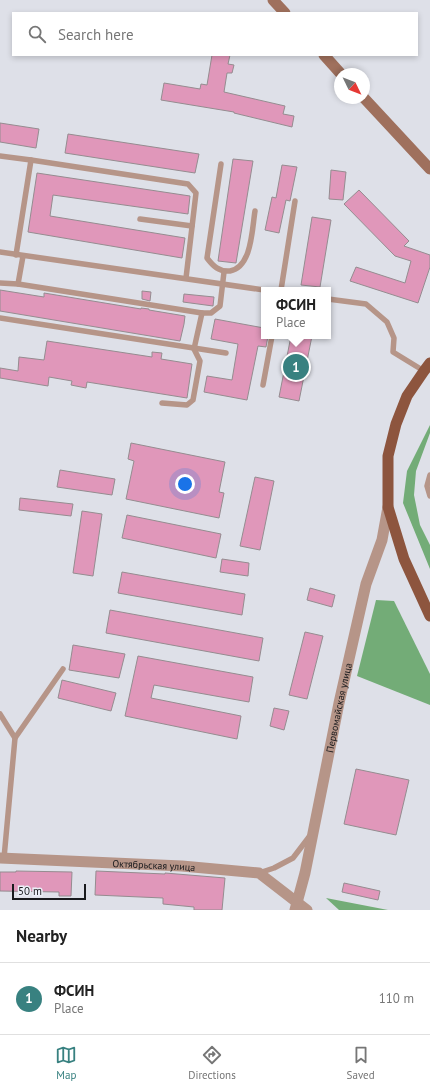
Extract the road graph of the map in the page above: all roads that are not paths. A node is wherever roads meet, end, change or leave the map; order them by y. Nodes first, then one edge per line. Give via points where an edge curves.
1 (273, 0) edge
2 (284, 12) edge
3 (325, 56) edge
4 (336, 68) edge
5 (370, 104) edge
6 (0, 156) edge
7 (31, 160) junction
8 (221, 164) dead end
9 (430, 170) edge
10 (295, 202) dead end
11 (255, 211) dead end
12 (140, 219) dead end
13 (192, 226) junction
14 (0, 252) edge
15 (16, 255) junction
16 (23, 256) junction
17 (224, 272) junction
18 (186, 278) junction
19 (0, 283) edge
20 (18, 284) junction
21 (224, 285) junction
22 (281, 287) edge
23 (261, 290) edge
24 (331, 299) edge
25 (202, 313) junction
26 (0, 318) edge
27 (271, 339) edge
28 (194, 348) junction
29 (226, 354) dead end
30 (427, 367) edge
31 (263, 385) dead end
32 (162, 403) dead end
33 (430, 475) edge
34 (430, 496) edge
35 (388, 507) junction
36 (430, 616) edge
37 (63, 669) dead end
38 (0, 714) edge
39 (15, 738) junction
40 (314, 831) junction
41 (2, 858) edge
42 (259, 873) junction
43 (296, 906) edge
44 (306, 910) edge

1 - 2 main road
3 - 4 main road
5 - 9 main road
6 - 7 lane
7 - 13 lane via 188,184 196,192
7 - 15 lane
8 - 17 lane via 207,258 213,266
10 - 22 lane
11 - 17 lane via 248,256 233,270
12 - 13 lane
13 - 18 lane
14 - 15 lane
15 - 16 lane
16 - 18 lane
16 - 20 lane
17 - 21 lane
18 - 21 lane
19 - 20 lane
20 - 25 lane
21 - 23 lane
21 - 25 lane via 220,306 211,313
24 - 30 lane via 366,304 387,322 394,338 393,352
25 - 28 lane
26 - 28 lane
27 - 31 lane
28 - 29 lane
28 - 32 lane via 200,361 193,400 186,405
30 - 35 main road via 407,396 396,424 388,456
33 - 34 lane via 427,486
35 - 36 main road via 404,560
35 - 40 street, Первомайская улица via 382,540 366,584
37 - 39 lane
38 - 39 lane
39 - 41 lane
40 - 42 lane via 293,858
40 - 43 street, Первомайская улица
41 - 42 street, Октябрьская улица via 182,866
42 - 43 street
43 - 44 street

